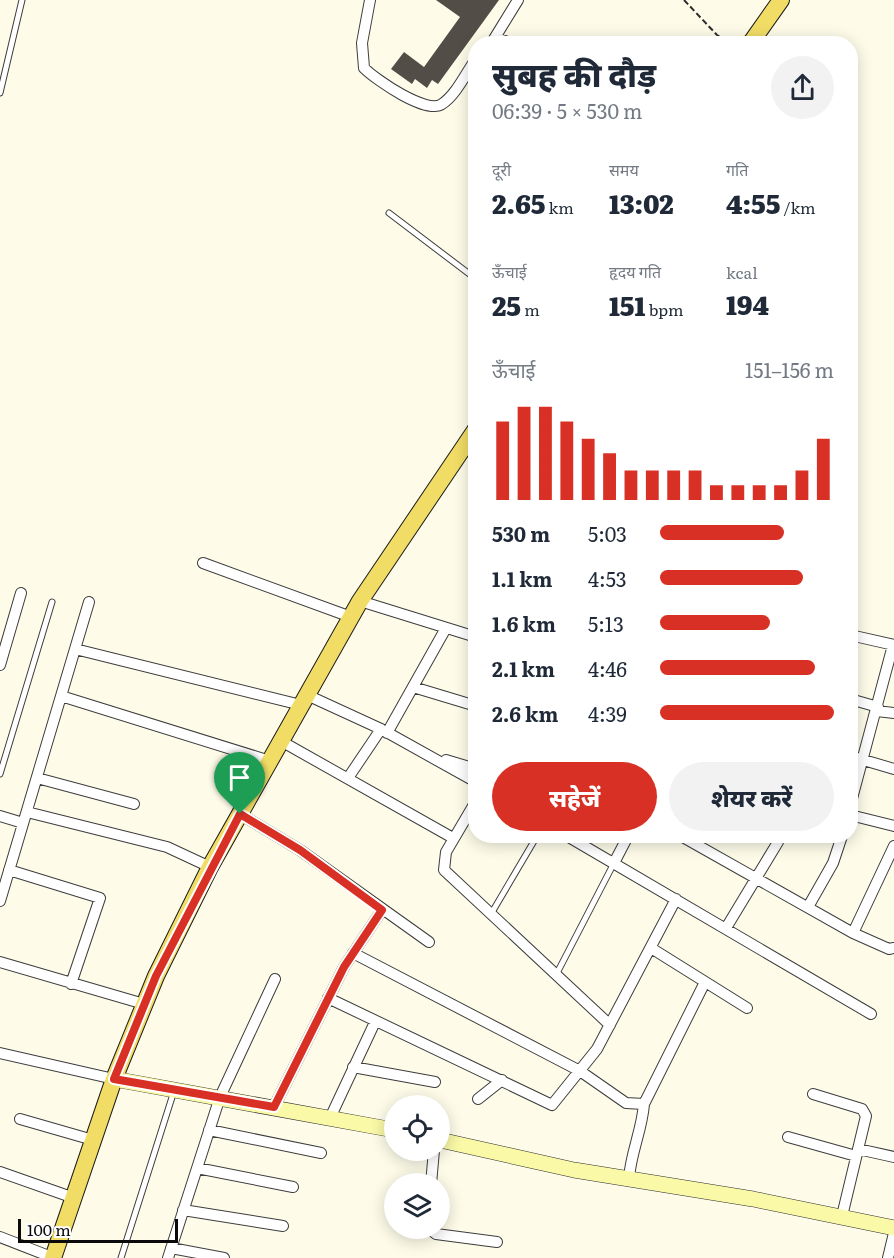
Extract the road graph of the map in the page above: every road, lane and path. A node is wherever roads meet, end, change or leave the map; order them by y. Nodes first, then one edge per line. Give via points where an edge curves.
1 (22, 0) edge
2 (370, 0) edge
3 (518, 0) edge
4 (684, 0) edge
5 (781, 0) edge
6 (493, 36) edge
7 (719, 36) edge
8 (756, 36) edge
9 (468, 69) edge
10 (0, 93) edge
11 (389, 213) dead end
12 (468, 273) edge
13 (468, 441) edge
14 (203, 563) dead end
15 (21, 593) dead end
16 (360, 601) junction
17 (52, 602) dead end
18 (89, 602) dead end
19 (351, 617) junction
20 (446, 628) junction
21 (468, 635) edge
22 (858, 637) edge
23 (894, 645) edge
24 (75, 649) junction
25 (0, 666) edge
26 (413, 687) junction
27 (61, 696) junction
28 (304, 700) junction
29 (858, 702) edge
30 (468, 704) edge
31 (877, 709) junction
32 (894, 713) edge
33 (384, 731) junction
34 (281, 741) junction
35 (429, 755) junction
36 (858, 758) edge
37 (864, 760) junction
38 (270, 761) junction
39 (468, 767) edge
40 (894, 769) edge
41 (0, 774) edge
42 (468, 777) edge
43 (37, 778) junction
44 (348, 778) junction
45 (858, 780) edge
46 (134, 804) dead end
47 (240, 814) junction
48 (468, 814) edge
49 (0, 816) edge
50 (25, 817) junction
51 (858, 817) edge
52 (894, 826) edge
53 (453, 838) junction
54 (533, 843) edge
55 (579, 843) edge
56 (624, 843) edge
57 (694, 843) edge
58 (777, 843) edge
59 (840, 843) edge
60 (894, 846) edge
61 (614, 863) junction
62 (210, 867) junction
63 (9, 870) junction
64 (756, 876) junction
65 (676, 899) junction
66 (0, 901) edge
67 (808, 907) junction
68 (382, 910) junction
69 (491, 914) junction
70 (726, 928) junction
71 (854, 933) junction
72 (429, 942) dead end
73 (651, 948) junction
74 (894, 948) edge
75 (353, 953) junction
76 (0, 962) edge
77 (556, 975) junction
78 (275, 979) dead end
79 (705, 982) junction
80 (71, 984) junction
81 (328, 998) junction
82 (144, 1004) junction
83 (747, 1008) dead end
84 (871, 1014) dead end
85 (375, 1022) junction
86 (610, 1025) junction
87 (0, 1053) edge
88 (353, 1067) junction
89 (580, 1071) junction
90 (114, 1079) junction
91 (502, 1080) junction
92 (435, 1082) dead end
93 (175, 1089) junction
94 (813, 1094) dead end
95 (220, 1097) junction
96 (478, 1099) dead end
97 (644, 1104) junction
98 (274, 1107) junction
99 (330, 1118) junction
100 (20, 1119) dead end
101 (384, 1128) edge
102 (209, 1130) junction
103 (788, 1137) dead end
104 (93, 1140) junction
105 (450, 1142) edge
106 (857, 1152) junction
107 (321, 1153) dead end
108 (894, 1156) edge
109 (197, 1168) junction
110 (0, 1172) edge
111 (629, 1178) junction
112 (293, 1187) dead end
113 (74, 1198) junction
114 (183, 1210) junction
115 (842, 1216) junction
116 (283, 1226) dead end
117 (894, 1228) edge
118 (894, 1233) edge
119 (450, 1236) edge
120 (0, 1237) edge
121 (496, 1242) dead end
122 (169, 1253) edge
123 (54, 1258) edge
124 (121, 1258) edge
125 (224, 1258) edge
126 (888, 1258) edge

1 - 10 lane
2 - 9 street via 362,43 363,68 421,105 434,107 444,103
3 - 6 street
4 - 7 path
5 - 8 main road
11 - 12 lane
13 - 16 main road
14 - 19 street
15 - 25 street
16 - 19 main road
16 - 20 street
17 - 41 lane
18 - 24 street
19 - 28 main road
20 - 21 street
20 - 26 street
22 - 23 street
23 - 31 street
24 - 27 street
24 - 28 street
26 - 30 street
26 - 33 street
27 - 38 street
27 - 43 street
28 - 33 street
28 - 34 main road
29 - 31 street
31 - 32 street
31 - 37 street
33 - 35 street
33 - 44 street
34 - 38 main road
34 - 44 street
35 - 39 street
35 - 42 street
36 - 37 street
37 - 40 street
37 - 45 street
38 - 47 main road
43 - 46 street
43 - 50 street
44 - 53 street
47 - 62 main road
47 - 68 street via 300,850
48 - 53 street
49 - 50 street
50 - 62 street via 167,847
50 - 63 street
51 - 52 street
53 - 69 street via 443,861 444,870
54 - 69 lane
55 - 61 street
56 - 61 street
57 - 64 street
58 - 64 street
59 - 67 street
60 - 71 street
61 - 65 street
61 - 77 lane
62 - 82 main road
63 - 66 street
63 - 80 street via 100,898
64 - 67 street
64 - 70 street
65 - 70 street
65 - 73 street
67 - 71 street
68 - 72 street
68 - 75 street
69 - 77 street
70 - 84 street
71 - 74 street
73 - 79 street
73 - 86 street
75 - 81 street
75 - 89 street
76 - 80 street
77 - 86 street
78 - 95 street
79 - 83 street
79 - 97 street
80 - 82 street
81 - 85 street
81 - 98 street
82 - 90 main road
85 - 88 street
85 - 91 street
86 - 89 street
87 - 90 street
88 - 92 street
88 - 99 street
89 - 91 street via 552,1105
89 - 97 street via 626,1103
90 - 93 street
90 - 104 main road
91 - 96 street
93 - 95 street
93 - 124 lane
94 - 106 street via 865,1112
95 - 98 street
95 - 102 street
97 - 111 street
98 - 99 street
99 - 101 street
100 - 104 street
102 - 107 street
102 - 109 street
103 - 106 street
104 - 113 main road
105 - 111 street
106 - 108 street
106 - 115 street
109 - 112 street
109 - 114 street
110 - 113 street
111 - 115 street
113 - 123 main road
114 - 116 street
114 - 122 street
115 - 117 street
118 - 126 street
119 - 121 street
120 - 123 street
122 - 125 street

